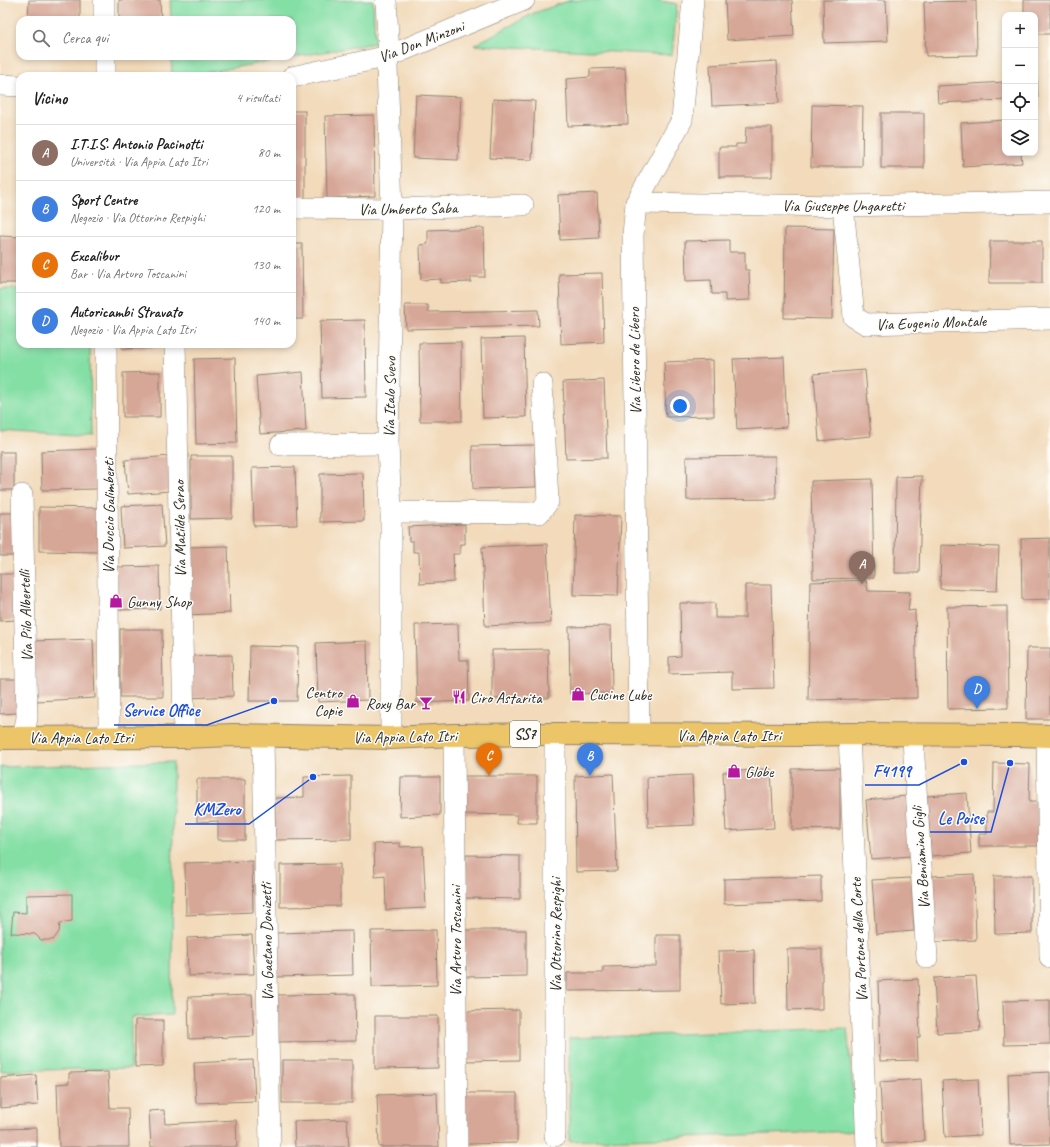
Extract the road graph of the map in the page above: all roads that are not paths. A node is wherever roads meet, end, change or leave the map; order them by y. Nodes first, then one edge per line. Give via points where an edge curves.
1 (104, 0) edge
2 (386, 0) edge
3 (524, 0) edge
4 (693, 0) edge
5 (104, 16) edge
6 (388, 56) junction
7 (105, 60) edge
8 (105, 72) edge
9 (296, 76) edge
10 (0, 85) edge
11 (16, 86) edge
12 (1050, 202) edge
13 (636, 203) junction
14 (523, 205) dead end
15 (843, 206) junction
16 (296, 208) edge
17 (392, 209) junction
18 (1050, 319) edge
19 (106, 348) edge
20 (175, 348) edge
21 (542, 384) dead end
22 (388, 444) junction
23 (281, 445) dead end
24 (22, 495) dead end
25 (391, 512) junction
26 (555, 734) junction
27 (639, 734) junction
28 (849, 734) junction
29 (914, 734) junction
30 (454, 735) junction
31 (108, 736) junction
32 (264, 736) junction
33 (1049, 736) edge
34 (23, 737) junction
35 (183, 737) junction
36 (0, 738) edge
37 (391, 738) junction
38 (1050, 957) edge
39 (927, 958) dead end
40 (555, 1136) dead end
41 (270, 1147) edge
42 (457, 1147) edge
43 (867, 1147) edge

1 - 5 street
2 - 6 street, Via Italo Svevo
3 - 6 street, Via Don Minzoni
4 - 13 street, Via Libero de Libero via 682,120
6 - 9 street, Via Don Minzoni
6 - 17 street, Via Italo Svevo
7 - 8 street
10 - 11 street
12 - 15 street, Via Giuseppe Ungaretti
13 - 15 street, Via Giuseppe Ungaretti
13 - 27 street, Via Libero de Libero via 633,235
14 - 17 street, Via Umberto Saba
15 - 18 street, Via Eugenio Montale via 854,317 866,324
16 - 17 street, Via Umberto Saba
17 - 22 street, Via Italo Svevo
19 - 31 street, Via Duccio Galimberti
20 - 35 street, Via Matilde Serao
21 - 25 street via 548,502 539,513
22 - 23 street
22 - 25 street, Via Italo Svevo
24 - 34 street, Via Pilo Albertelli via 27,718
25 - 37 street, Via Italo Svevo
26 - 27 main road, Via Appia Lato Itri / SS7
26 - 30 main road, Via Appia Lato Itri / SS7
26 - 40 street, Via Ottorino Respighi
27 - 28 main road, Via Appia Lato Itri / SS7
28 - 29 main road, Via Appia Lato Itri / SS7
28 - 43 street, Via Portone della Corte
29 - 33 main road, Via Appia Lato Itri / SS7
29 - 39 street, Via Beniamino Gigli
30 - 37 main road, Via Appia Lato Itri / SS7
30 - 42 street, Via Arturo Toscanini
31 - 34 main road, Via Appia Lato Itri / SS7
31 - 35 main road, Via Appia Lato Itri / SS7
32 - 35 main road, Via Appia Lato Itri / SS7
32 - 37 main road, Via Appia Lato Itri / SS7
32 - 41 street, Via Gaetano Donizetti
33 - 38 street
34 - 36 main road, Via Appia Lato Itri / SS7

